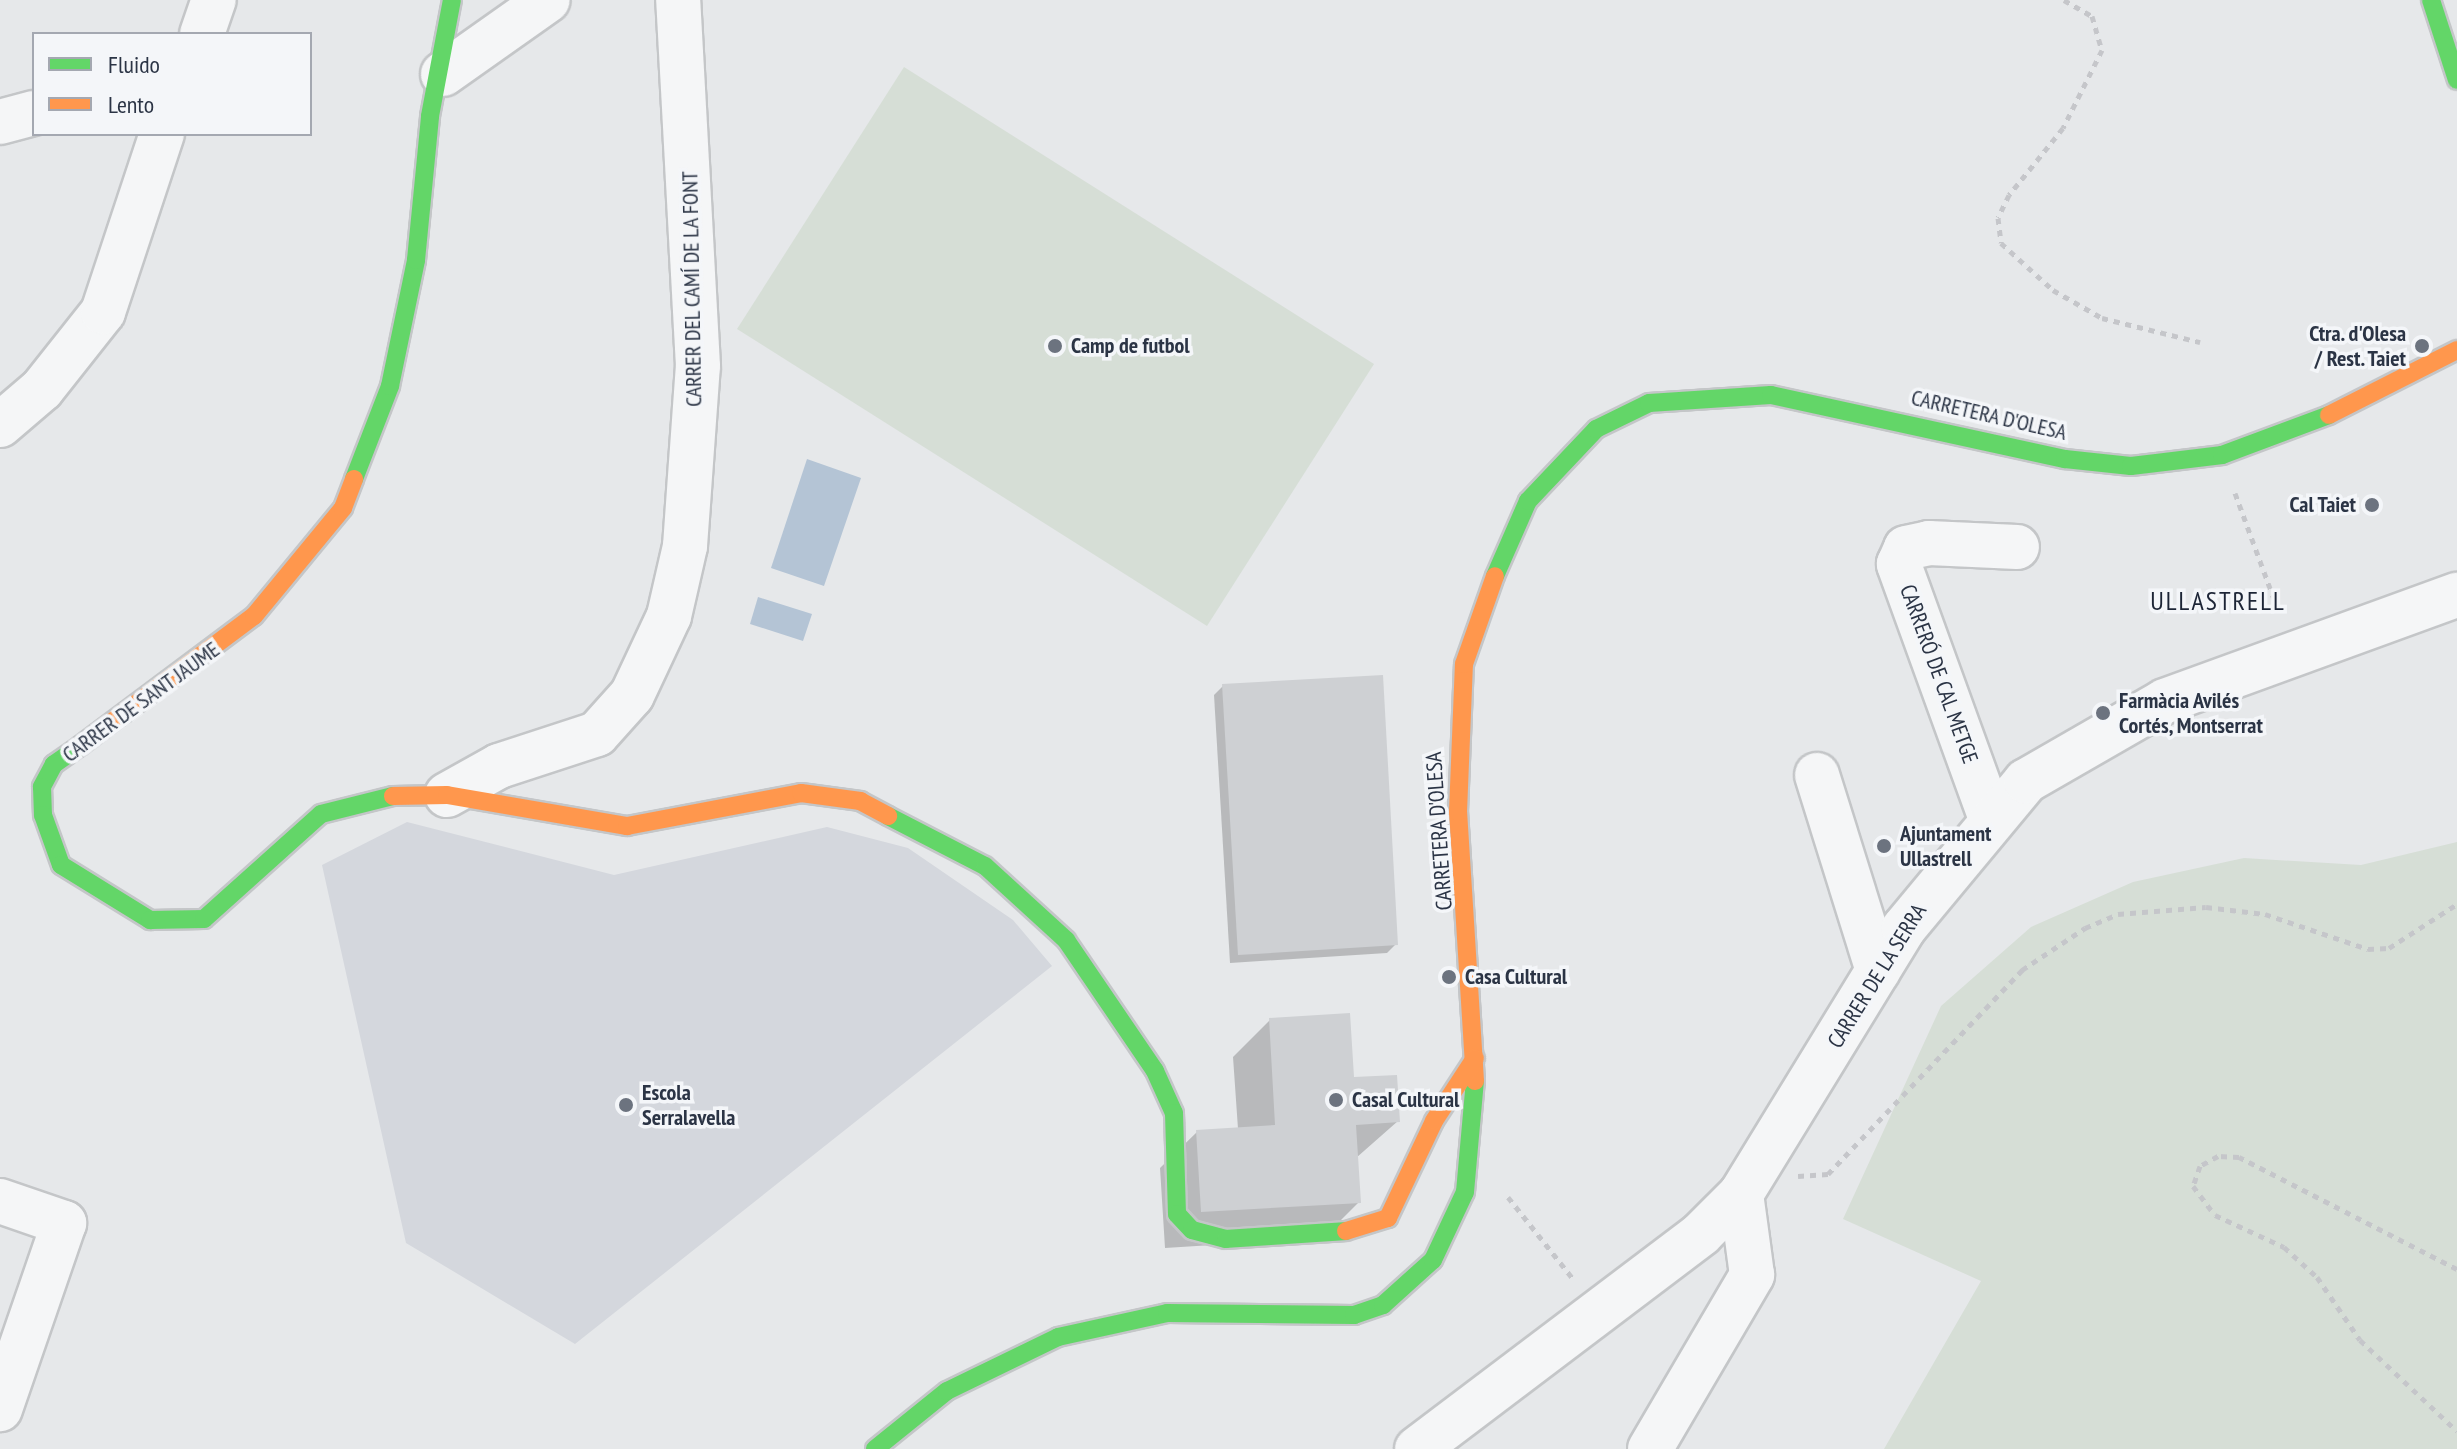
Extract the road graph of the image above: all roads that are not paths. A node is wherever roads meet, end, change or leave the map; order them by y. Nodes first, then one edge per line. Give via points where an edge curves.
1 (214, 0) edge
2 (452, 0) edge
3 (548, 0) edge
4 (2431, 0) edge
5 (674, 1) edge
6 (203, 32) edge
7 (443, 74) junction
8 (2457, 80) edge
9 (32, 114) edge
10 (0, 122) edge
11 (161, 136) edge
12 (2457, 350) edge
13 (0, 425) edge
14 (2017, 547) dead end
15 (2457, 595) edge
16 (1817, 775) dead end
17 (447, 795) junction
18 (1990, 816) junction
19 (1878, 971) junction
20 (1475, 1058) junction
21 (1752, 1179) junction
22 (0, 1201) edge
23 (0, 1409) edge
24 (875, 1449) edge
25 (1417, 1449) edge
26 (1650, 1449) edge

1 - 6 street
2 - 7 street, CARRER DE SANT JAUME
3 - 7 street
4 - 8 street
5 - 17 street, CARRER DEL CAMÍ DE LA FONT via 698,366 685,546 669,616 632,695 597,734 499,766
7 - 17 street, CARRER DE SANT JAUME via 430,116 416,260 390,386 343,508 254,616 195,667 54,764 42,787 47,841 61,865 150,920 178,924 204,919 321,814 398,795
9 - 10 street
11 - 13 street via 103,312 51,379
12 - 20 street, CARRETERA D'OLESA via 2374,396 2222,455 2108,465 1864,410 1758,395 1649,403 1596,429 1528,501 1478,613 1464,664 1458,812
14 - 18 street, CARRERÓ DE CAL METGE via 1929,543 1906,548 1899,564
15 - 18 street, CARRER DE LA SERRA via 2165,701 2026,781
16 - 19 street
17 - 20 street, CARRER DE SANT JAUME via 627,826 801,793 860,801 917,826 1026,897 1066,940 1155,1071 1174,1113 1177,1214 1192,1230 1215,1236 1300,1237 1364,1230 1388,1218 1434,1121
18 - 19 street, CARRER DE LA SERRA
19 - 21 street, CARRER DE LA SERRA
20 - 24 street, CARRETERA D'OLESA via 1472,1152 1452,1230 1433,1260 1383,1305 1354,1315 1167,1313 1058,1337 947,1391
21 - 25 street, CARRER DE LA SERRA via 1600,1312
21 - 26 street via 1752,1275
22 - 23 street via 64,1223

